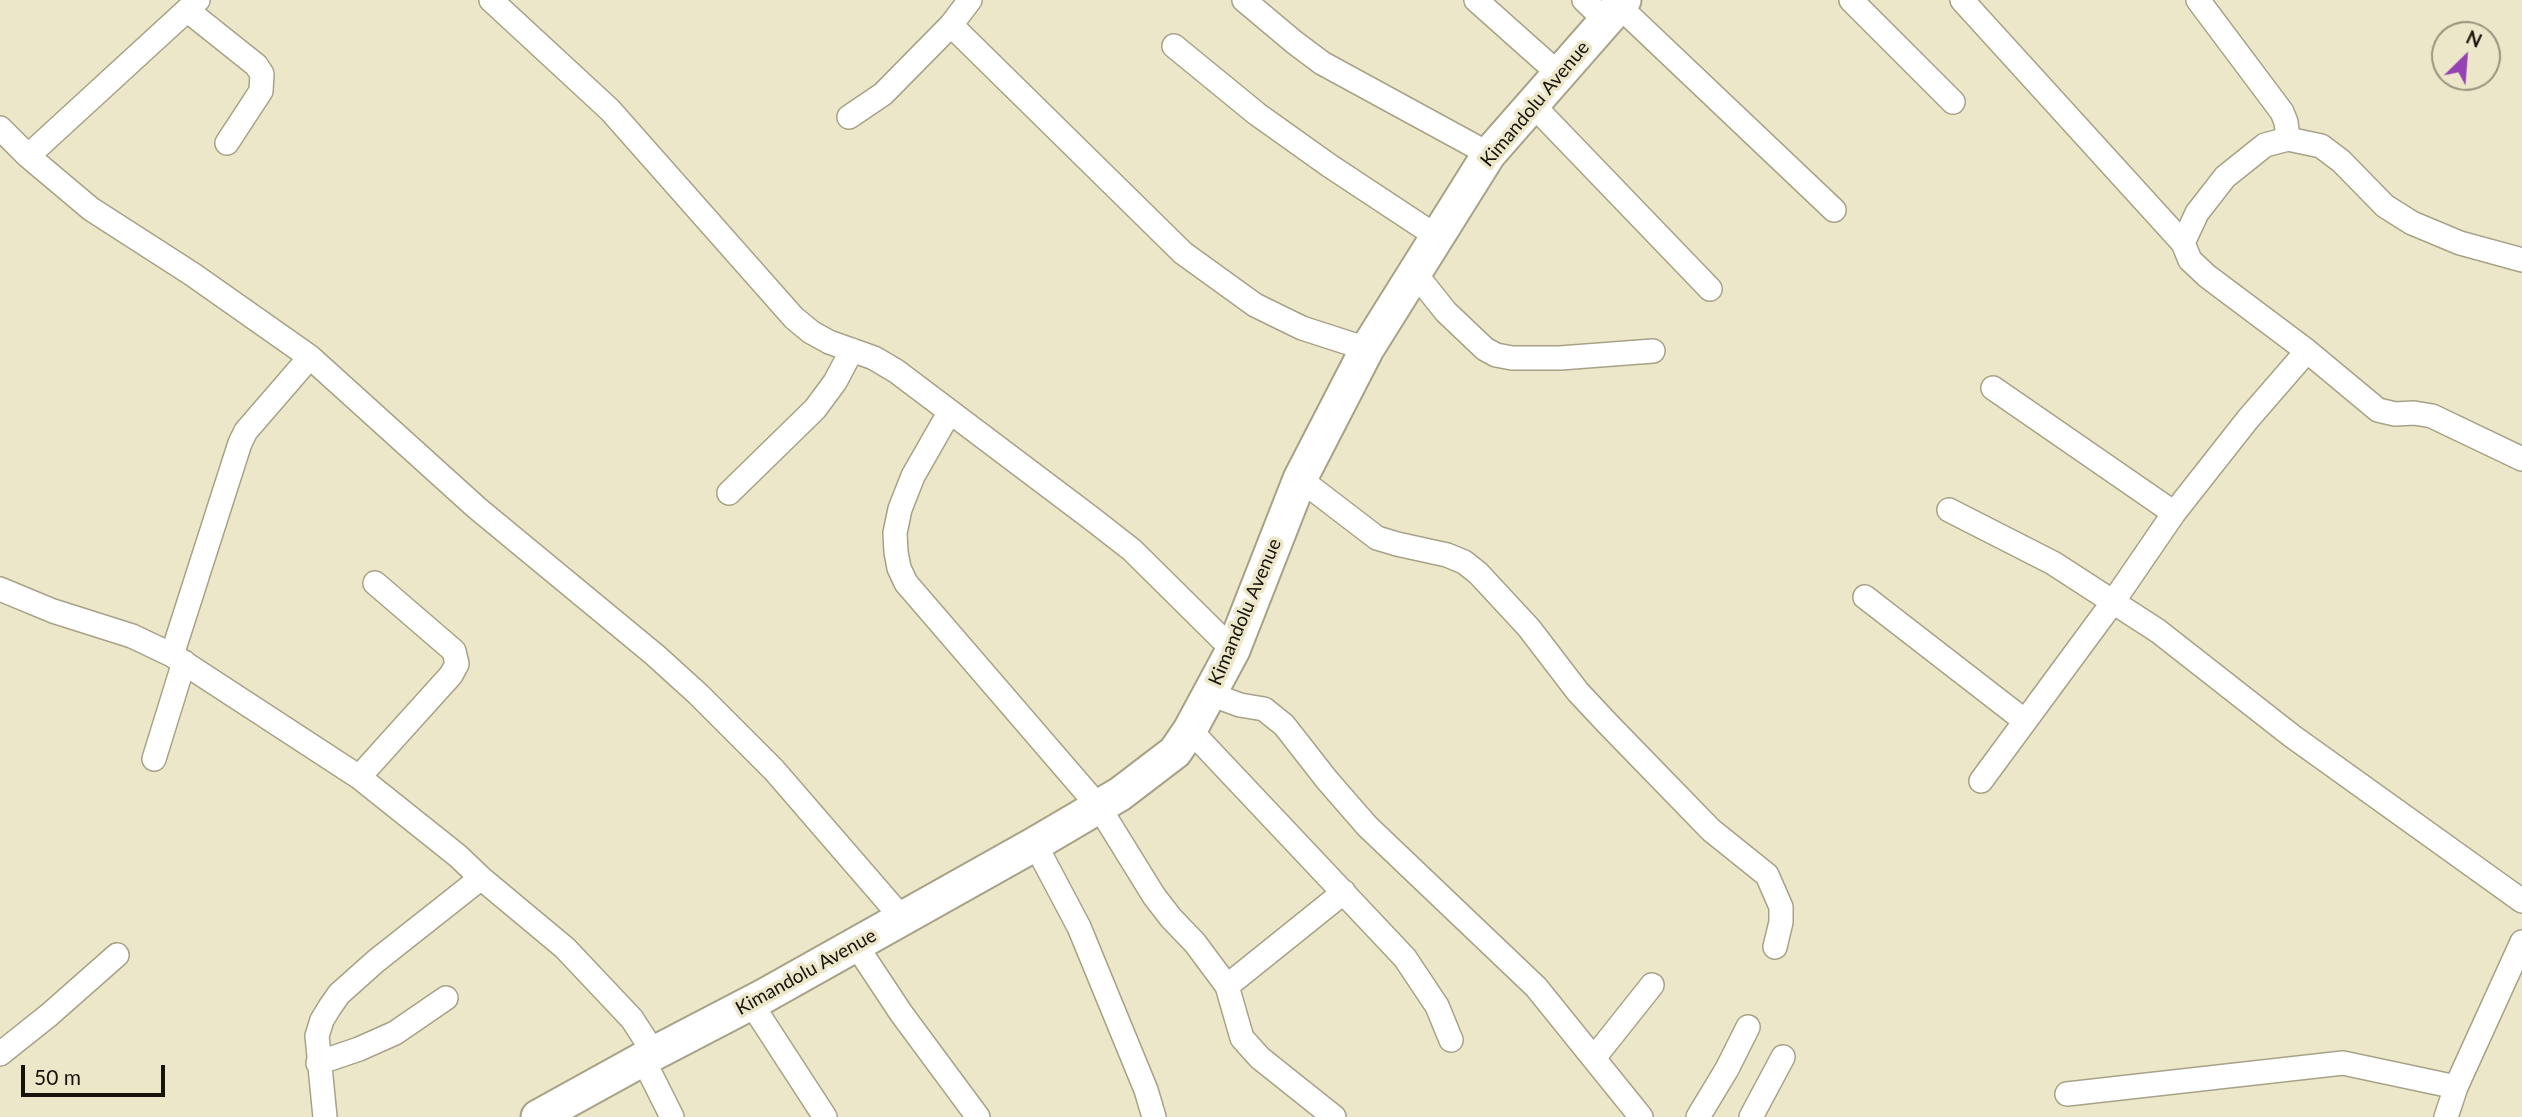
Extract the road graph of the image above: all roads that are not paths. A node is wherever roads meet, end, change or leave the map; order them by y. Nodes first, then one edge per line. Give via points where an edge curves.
1 (491, 0) edge
2 (970, 0) edge
3 (1244, 0) edge
4 (1476, 0) edge
5 (1851, 0) edge
6 (1962, 0) edge
7 (2198, 0) edge
8 (193, 5) edge
9 (1608, 7) edge
10 (951, 25) junction
11 (1174, 46) dead end
12 (1559, 74) junction
13 (1953, 102) dead end
14 (1533, 104) junction
15 (849, 117) dead end
16 (0, 128) edge
17 (2288, 139) junction
18 (227, 143) dead end
19 (1489, 154) junction
20 (28, 156) junction
21 (1834, 210) dead end
22 (1436, 236) junction
23 (2183, 243) junction
24 (2522, 260) edge
25 (1414, 272) junction
26 (1710, 289) dead end
27 (1367, 349) junction
28 (852, 350) junction
29 (1653, 351) dead end
30 (2307, 351) junction
31 (310, 357) junction
32 (1993, 388) dead end
33 (949, 413) junction
34 (2522, 459) edge
35 (1300, 479) junction
36 (729, 493) dead end
37 (1949, 510) dead end
38 (2175, 513) junction
39 (375, 583) dead end
40 (0, 589) edge
41 (1865, 597) dead end
42 (2113, 602) junction
43 (1233, 650) junction
44 (178, 658) junction
45 (1210, 694) junction
46 (2025, 721) junction
47 (1191, 730) junction
48 (154, 759) dead end
49 (359, 777) junction
50 (1982, 781) dead end
51 (1099, 807) junction
52 (1035, 844) junction
53 (481, 878) junction
54 (1344, 892) junction
55 (2522, 901) edge
56 (902, 918) junction
57 (2522, 943) edge
58 (856, 945) junction
59 (1775, 947) dead end
60 (117, 955) dead end
61 (1652, 985) dead end
62 (1227, 986) junction
63 (446, 998) dead end
64 (751, 1003) junction
65 (1748, 1027) dead end
66 (1451, 1040) dead end
67 (0, 1054) edge
68 (649, 1056) junction
69 (1783, 1057) dead end
70 (1594, 1058) junction
71 (318, 1063) junction
72 (2456, 1087) junction
73 (2067, 1094) dead end
74 (1630, 1112) edge
75 (325, 1117) edge
76 (538, 1117) edge
77 (672, 1117) edge
78 (825, 1117) edge
79 (978, 1117) edge
80 (1154, 1117) edge
81 (1334, 1117) edge
82 (1698, 1117) edge
83 (1751, 1117) edge
84 (2446, 1117) edge

1 - 28 street via 610,110 794,318 829,342
2 - 10 street
3 - 19 street via 1339,73
4 - 12 street
5 - 13 street
6 - 23 street
7 - 17 street via 2282,112
8 - 18 street via 262,74 261,91
8 - 20 street
9 - 12 street, Kimandolu Avenue
9 - 21 street
10 - 15 street via 883,94
10 - 27 street via 1183,253 1255,305 1302,328
11 - 22 street via 1267,121
12 - 14 street, Kimandolu Avenue
14 - 19 street, Kimandolu Avenue
14 - 26 street
16 - 20 street
17 - 23 street via 2265,145 2225,177 2197,213
17 - 24 street via 2321,146 2385,206 2413,223 2460,243
19 - 22 street, Kimandolu Avenue
20 - 31 street via 91,209
22 - 25 street, Kimandolu Avenue
23 - 30 street via 2190,260 2207,276
25 - 27 street, Kimandolu Avenue
25 - 29 street via 1446,312 1496,355 1560,358
27 - 35 street, Kimandolu Avenue
28 - 33 street via 895,371
28 - 36 street via 815,409
30 - 34 street via 2378,410 2432,416
30 - 38 street
31 - 44 street via 240,443
31 - 56 street via 477,508 698,694 774,770
32 - 38 street
33 - 43 street via 1132,550
33 - 51 street via 900,509 895,533 899,568 916,597
35 - 43 street, Kimandolu Avenue
35 - 59 street via 1377,538 1447,555 1478,573 1651,770 1711,830 1767,875 1781,907
37 - 42 street via 2053,563
38 - 42 street
39 - 49 street via 454,651 457,664
40 - 44 street via 132,636
41 - 46 street
42 - 46 street
42 - 55 street
43 - 45 street, Kimandolu Avenue
44 - 48 street
44 - 49 street
45 - 47 street, Kimandolu Avenue
45 - 70 street via 1274,715 1367,826 1536,987
46 - 50 street
47 - 51 street, Kimandolu Avenue via 1175,752
47 - 54 street
49 - 53 street
51 - 52 street, Kimandolu Avenue
51 - 62 street via 1154,896
52 - 56 street, Kimandolu Avenue
52 - 80 street via 1079,927
53 - 68 street via 565,948 632,1019
53 - 71 street via 339,994 317,1036
54 - 62 street
54 - 66 street via 1405,958 1437,1006
56 - 58 street, Kimandolu Avenue
57 - 72 street
58 - 64 street, Kimandolu Avenue
58 - 79 street
60 - 67 street
61 - 70 street
62 - 81 street via 1242,1038
63 - 71 street via 395,1033
64 - 68 street, Kimandolu Avenue
64 - 78 street
65 - 82 street
68 - 76 street, Kimandolu Avenue
68 - 77 street
69 - 83 street
70 - 74 street
71 - 75 street
72 - 73 street via 2343,1063
72 - 84 street

